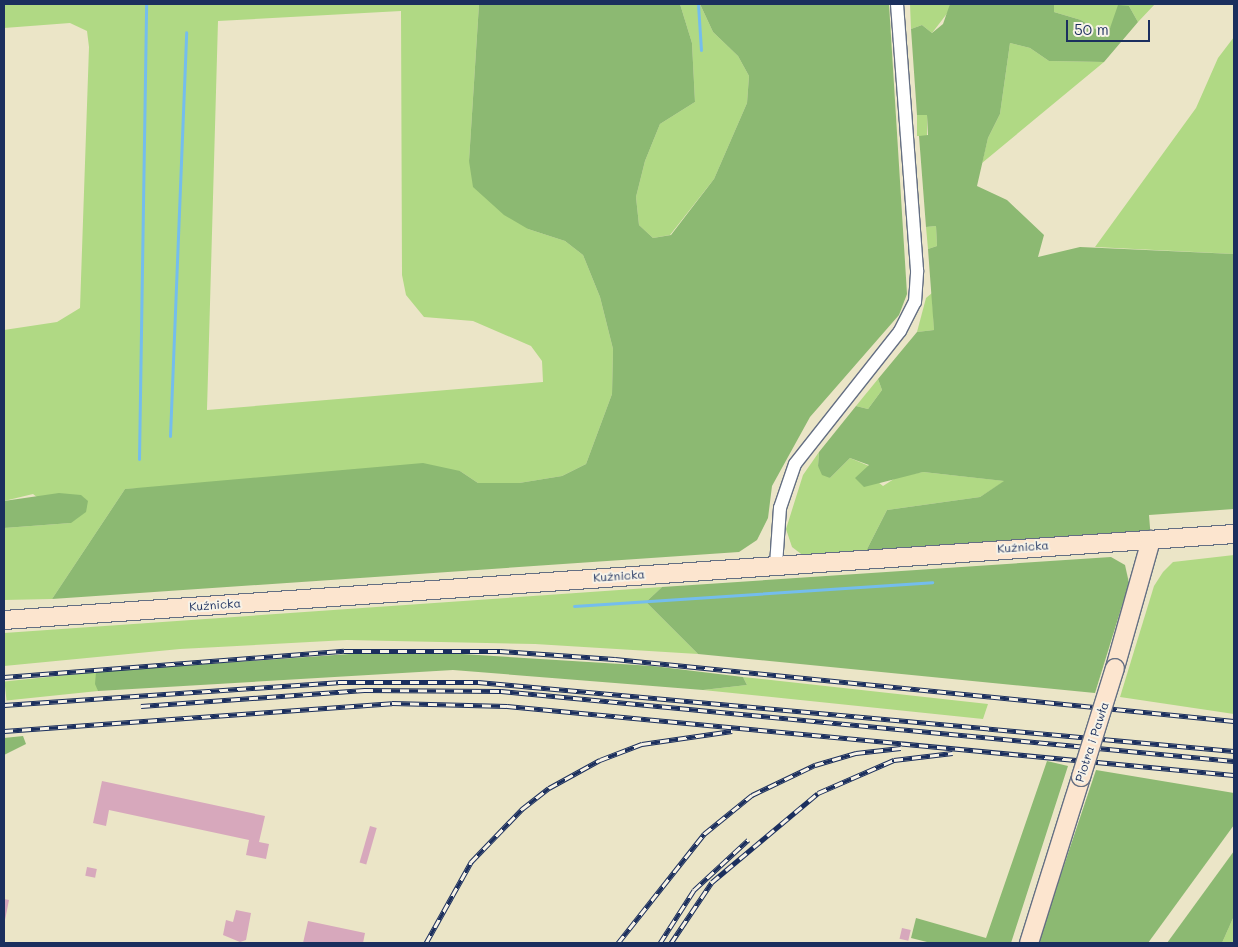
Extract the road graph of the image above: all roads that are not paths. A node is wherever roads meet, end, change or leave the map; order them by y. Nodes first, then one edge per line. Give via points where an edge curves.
1 (898, 4) edge
2 (1234, 534) edge
3 (1151, 540) junction
4 (776, 565) junction
5 (4, 620) edge
6 (1029, 943) edge

1 - 4 street via 917,270 915,302 900,331 789,476 776,528
2 - 3 street, Kuźnicka
3 - 4 street, Kuźnicka
3 - 6 street, Piotra i Pawła, bridge via 1115,668
4 - 5 street, Kuźnicka

